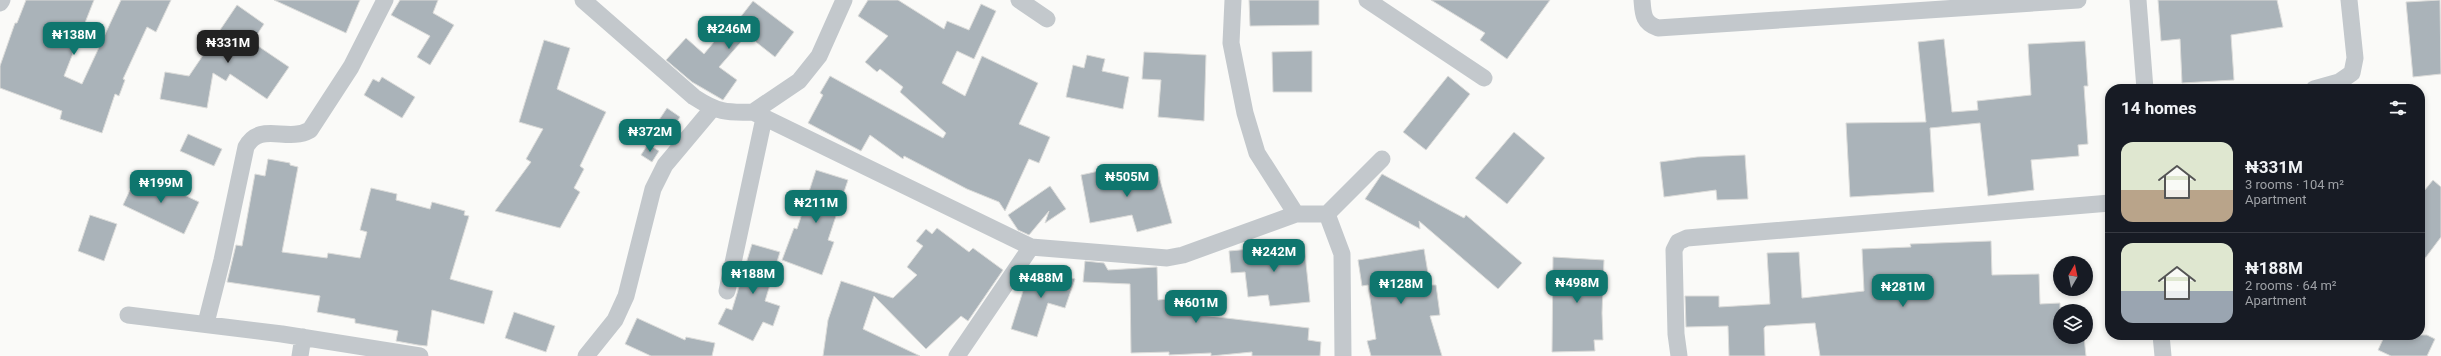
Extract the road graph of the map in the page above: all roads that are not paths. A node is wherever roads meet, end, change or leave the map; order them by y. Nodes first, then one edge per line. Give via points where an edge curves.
1 (2, 0) edge
2 (385, 0) edge
3 (583, 0) edge
4 (844, 0) edge
5 (1019, 0) edge
6 (1233, 0) edge
7 (1367, 0) edge
8 (1642, 0) edge
9 (2078, 0) edge
10 (2138, 0) edge
11 (2350, 0) edge
12 (0, 3) edge
13 (1047, 19) dead end
14 (1484, 78) dead end
15 (2145, 84) edge
16 (2332, 84) edge
17 (712, 109) junction
18 (759, 115) junction
19 (1382, 159) dead end
20 (2105, 204) edge
21 (1296, 214) junction
22 (1327, 214) junction
23 (1031, 247) junction
24 (727, 291) dead end
25 (128, 315) dead end
26 (206, 323) junction
27 (303, 337) junction
28 (2161, 340) edge
29 (300, 356) edge
30 (420, 356) edge
31 (586, 356) edge
32 (957, 356) edge
33 (1342, 356) edge
34 (1679, 356) edge
35 (2163, 356) edge

1 - 12 street
2 - 26 street via 351,67 310,130 300,135 260,133 251,138 246,147
3 - 17 street via 694,97
4 - 18 street via 819,56 799,81
5 - 13 street
6 - 21 street via 1231,43 1245,113 1257,153
7 - 14 street
8 - 9 street via 1644,18 1649,25 1658,28
10 - 15 street
11 - 16 street via 2355,58 2352,73
17 - 18 street
17 - 31 street via 665,165 653,189 626,296 615,320
18 - 23 street
18 - 24 street
19 - 22 street
20 - 34 street via 1687,238 1678,242 1674,250
21 - 22 street
21 - 23 street via 1183,255 1167,258
22 - 33 street via 1342,254
23 - 32 street
25 - 26 street
26 - 27 street
27 - 29 street
27 - 30 street
28 - 35 street

